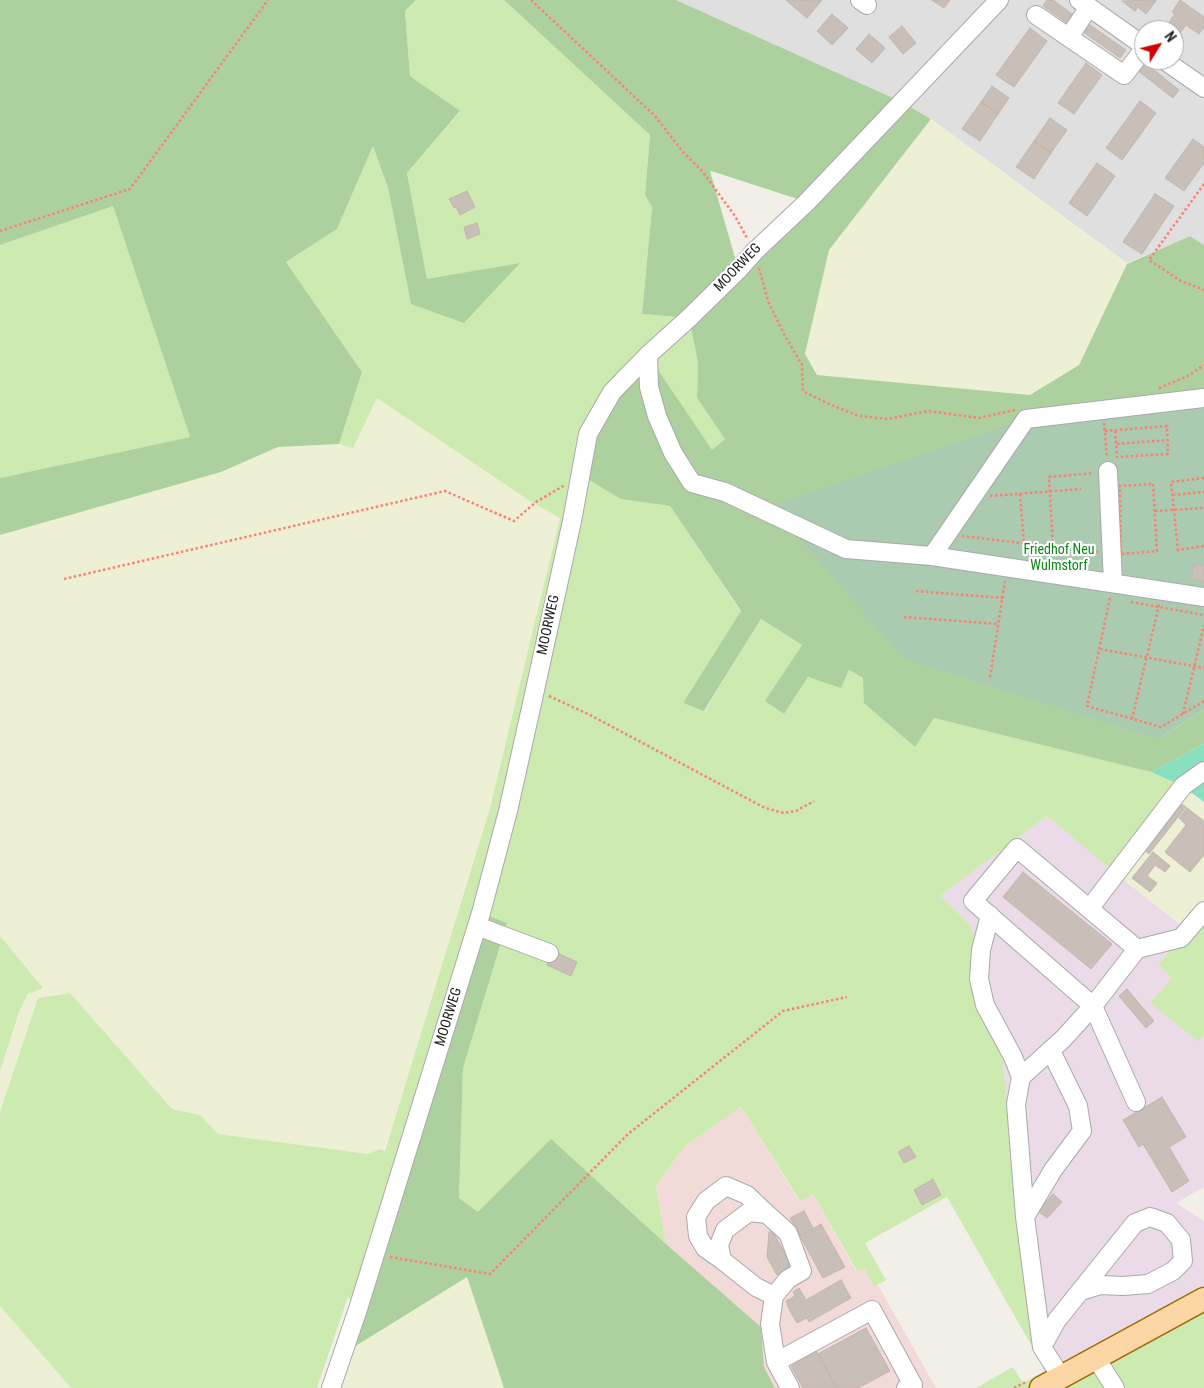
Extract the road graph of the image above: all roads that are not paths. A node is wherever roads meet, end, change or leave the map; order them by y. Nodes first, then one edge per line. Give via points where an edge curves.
1 (999, 0) edge
2 (1084, 3) edge
3 (1036, 15) dead end
4 (1069, 37) junction
5 (1134, 40) edge
6 (1134, 62) edge
7 (1178, 70) edge
8 (1204, 88) edge
9 (648, 355) junction
10 (1204, 398) edge
11 (1108, 472) road end
12 (932, 556) junction
13 (1113, 583) junction
14 (1204, 597) edge
15 (1204, 771) edge
16 (1089, 909) junction
17 (1204, 911) edge
18 (990, 915) junction
19 (478, 926) junction
20 (1137, 950) junction
21 (549, 953) dead end
22 (1092, 1006) junction
23 (1051, 1051) junction
24 (1021, 1077) junction
25 (1136, 1102) dead end
26 (766, 1214) junction
27 (1025, 1217) junction
28 (722, 1260) junction
29 (1080, 1291) junction
30 (774, 1296) junction
31 (1204, 1299) edge
32 (1042, 1347) junction
33 (1096, 1358) junction
34 (776, 1362) junction
35 (1062, 1377) junction
36 (1036, 1383) edge
37 (331, 1388) edge
38 (790, 1388) edge
39 (906, 1388) edge
40 (1115, 1388) edge

1 - 9 street, MOORWEG via 807,202
2 - 4 street
2 - 5 street
3 - 4 street
4 - 6 street via 1124,75
7 - 8 street
9 - 12 street via 649,387 657,416 673,453 692,483 725,492 846,549
9 - 19 street, MOORWEG via 612,392 588,434 508,811
10 - 12 street via 1026,419
11 - 13 street
12 - 13 street
13 - 14 street via 1160,599
15 - 16 street via 1183,786
16 - 18 street via 1016,848 973,900
16 - 20 street
17 - 20 street via 1181,938
18 - 22 street
18 - 24 street via 981,950 980,979 985,1005
19 - 21 street
19 - 37 street, MOORWEG
20 - 22 street
22 - 23 street
22 - 25 street
23 - 24 street
23 - 27 street via 1078,1106 1082,1131 1053,1170
24 - 27 street via 1016,1104
26 - 28 street via 749,1212 725,1230 719,1245
26 - 28 street via 747,1195 726,1186 706,1201 696,1217 698,1236 705,1248
26 - 30 street via 788,1233 802,1271 788,1279
27 - 32 street
28 - 30 street via 756,1287
29 - 29 street via 1135,1224 1150,1217 1167,1223 1181,1240 1182,1261 1174,1271 1148,1284 1101,1285
29 - 32 street via 1057,1320
30 - 34 street via 770,1324
31 - 33 main road
32 - 35 street
33 - 35 main road
33 - 40 street
34 - 38 street
34 - 39 street via 872,1310 912,1385
35 - 36 main road

